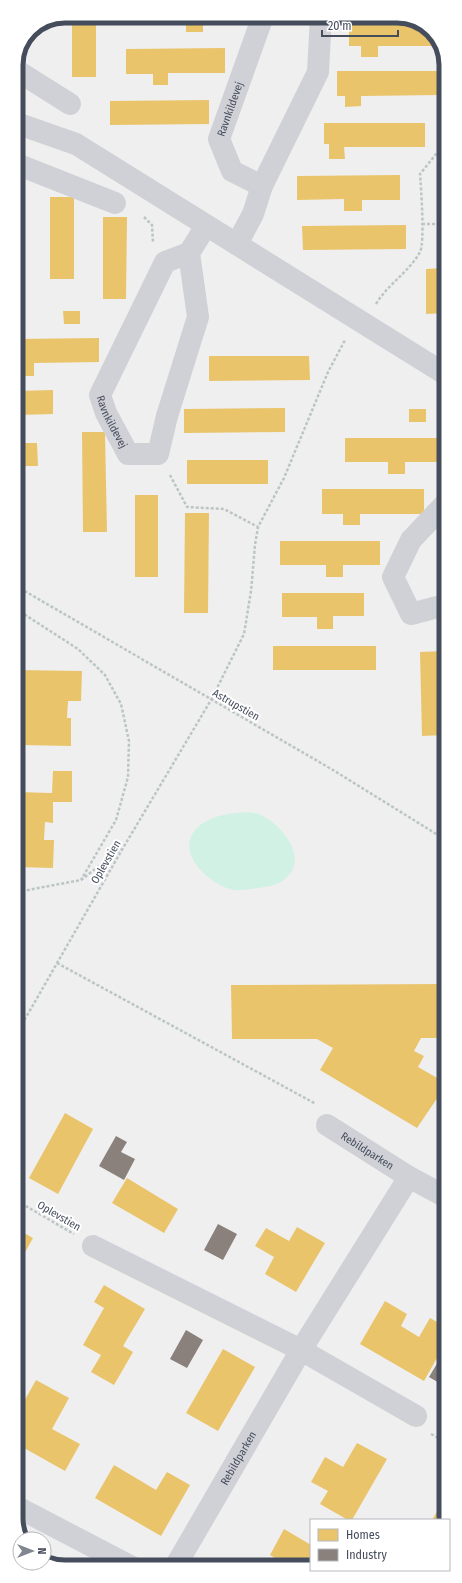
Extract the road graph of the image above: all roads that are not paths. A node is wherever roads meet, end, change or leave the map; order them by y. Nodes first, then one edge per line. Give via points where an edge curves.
1 (260, 23) edge
2 (322, 23) edge
3 (23, 74) edge
4 (70, 104) dead end
5 (23, 125) edge
6 (23, 166) edge
7 (262, 186) junction
8 (115, 203) road end
9 (206, 226) junction
10 (237, 244) junction
11 (189, 253) junction
12 (439, 370) edge
13 (439, 510) edge
14 (439, 607) edge
15 (327, 1125) road end
16 (409, 1177) junction
17 (439, 1193) edge
18 (93, 1246) road end
19 (301, 1350) junction
20 (416, 1416) dead end
21 (23, 1509) edge
22 (119, 1560) edge
23 (179, 1560) edge

1 - 7 street, Ravnkildevej via 219,139 232,171
2 - 7 street via 318,72
3 - 4 street
5 - 9 street via 76,144
6 - 8 street
7 - 10 street via 253,214
9 - 10 street
9 - 11 street
10 - 12 street
11 - 11 street, Ravnkildevej via 198,317 166,416 158,454 128,454 106,413 100,395 165,262
13 - 14 street via 411,540 393,577 411,614
15 - 16 street, Rebildparken
16 - 17 street, Rebildparken
16 - 19 street, Rebildparken
18 - 19 street
19 - 20 street
19 - 23 street, Rebildparken
21 - 22 street

